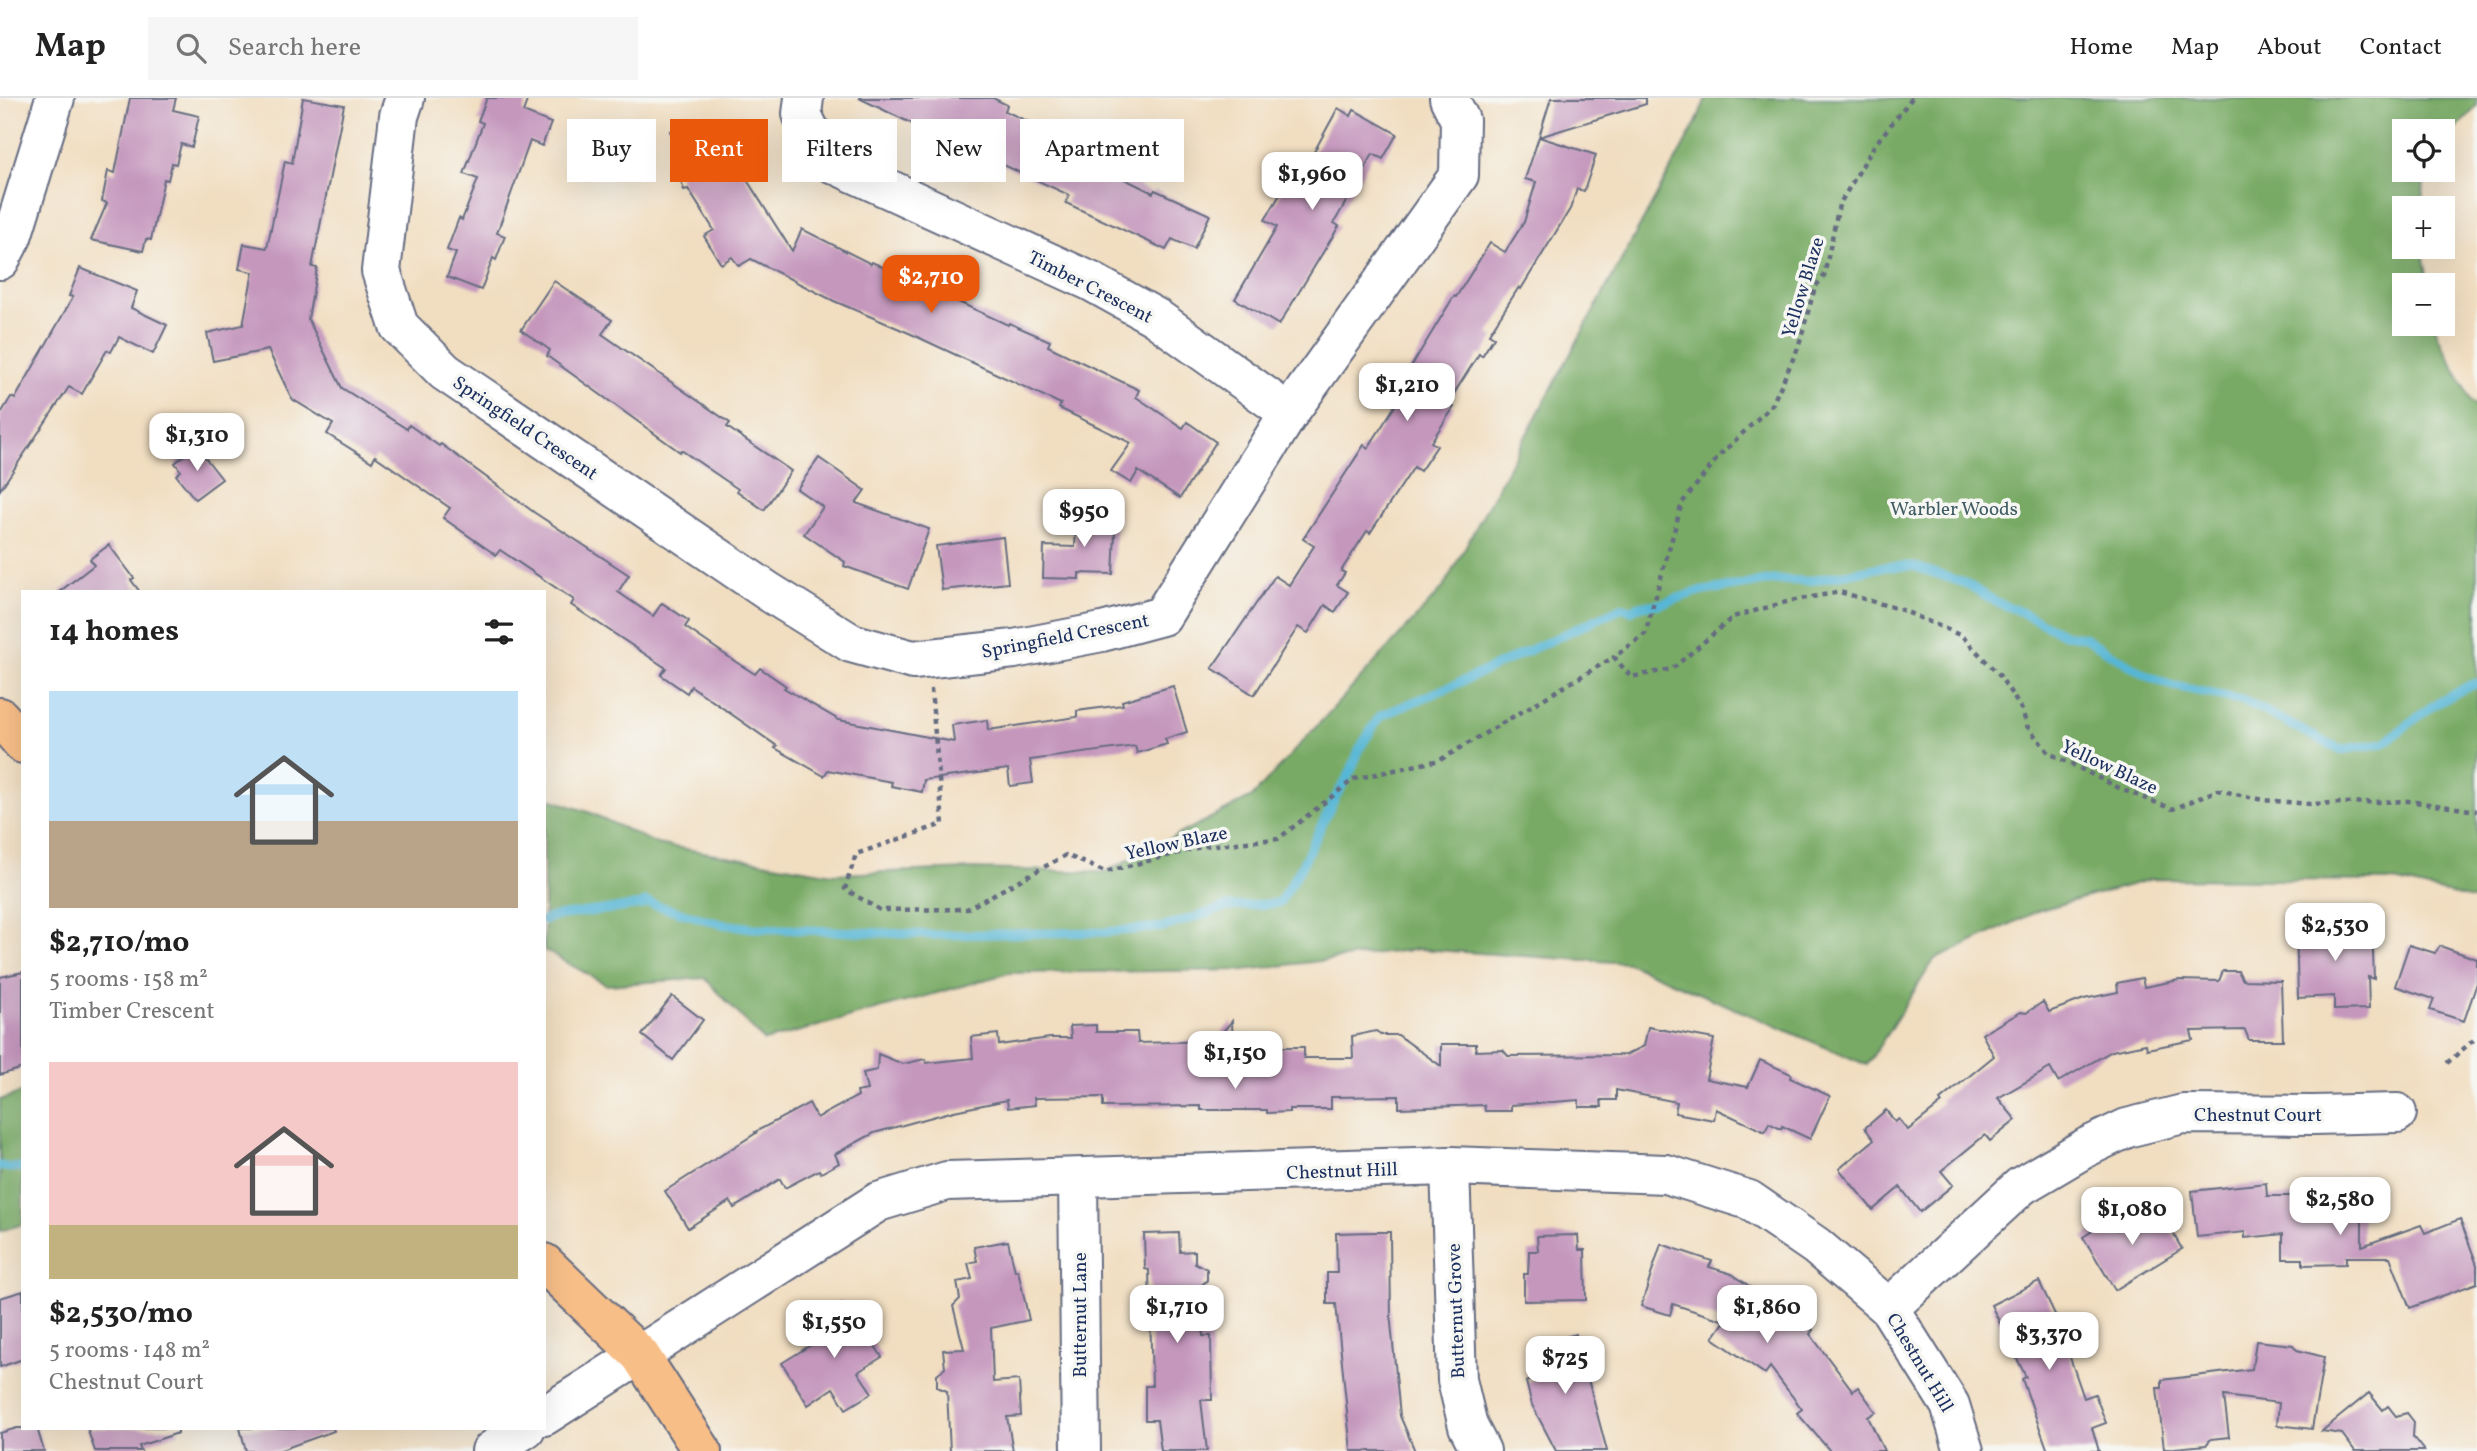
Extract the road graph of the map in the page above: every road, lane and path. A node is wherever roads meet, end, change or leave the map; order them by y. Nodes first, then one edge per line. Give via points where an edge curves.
1 (55, 98) edge
2 (405, 98) edge
3 (804, 98) edge
4 (1449, 98) edge
5 (1912, 98) edge
6 (0, 260) edge
7 (1289, 413) junction
8 (1614, 657) junction
9 (931, 689) dead end
10 (0, 717) edge
11 (21, 742) edge
12 (2477, 811) edge
13 (2477, 1037) edge
14 (2447, 1063) dead end
15 (2397, 1113) dead end
16 (1450, 1166) junction
17 (1078, 1178) junction
18 (546, 1265) edge
19 (1889, 1308) junction
20 (640, 1355) junction
21 (546, 1415) edge
22 (523, 1430) edge
23 (491, 1451) edge
24 (702, 1451) edge
25 (1081, 1451) edge
26 (1480, 1451) edge
27 (1964, 1451) edge

1 - 6 street via 12,237
2 - 7 street, Springfield Crescent via 381,271 399,326 445,372 851,643 913,660 1014,649 1162,616
3 - 7 street, Timber Crescent via 802,114 822,159 1090,281 1156,317
4 - 7 street, Springfield Crescent via 1460,120 1459,175
5 - 8 path, Yellow Blaze via 1874,146 1839,205 1824,276 1815,287 1798,348 1772,405 1720,455 1682,503 1646,634
8 - 9 path, Yellow Blaze via 1440,760 1354,779 1278,839 1205,846 1105,872 1066,855 967,909 880,910 845,889 856,854 943,824
8 - 12 path, Yellow Blaze via 1631,677 1672,669 1733,617 1840,592 1902,610 1962,636 2000,676 2049,753 2173,809 2218,790 2310,804 2408,801
10 - 11 main road
13 - 14 path
15 - 19 street, Chestnut Court via 2183,1114 2127,1128 2021,1186
16 - 17 street, Chestnut Hill
16 - 19 street, Chestnut Hill via 1666,1174 1749,1200 1816,1246
16 - 26 street, Butternut Grove via 1457,1380 1468,1426
17 - 20 street, Chestnut Hill via 947,1181 878,1202
17 - 25 street, Butternut Lane
18 - 20 main road
19 - 27 street, Chestnut Hill via 1950,1405
20 - 21 street, Chestnut Hill
20 - 24 main road
22 - 23 street

